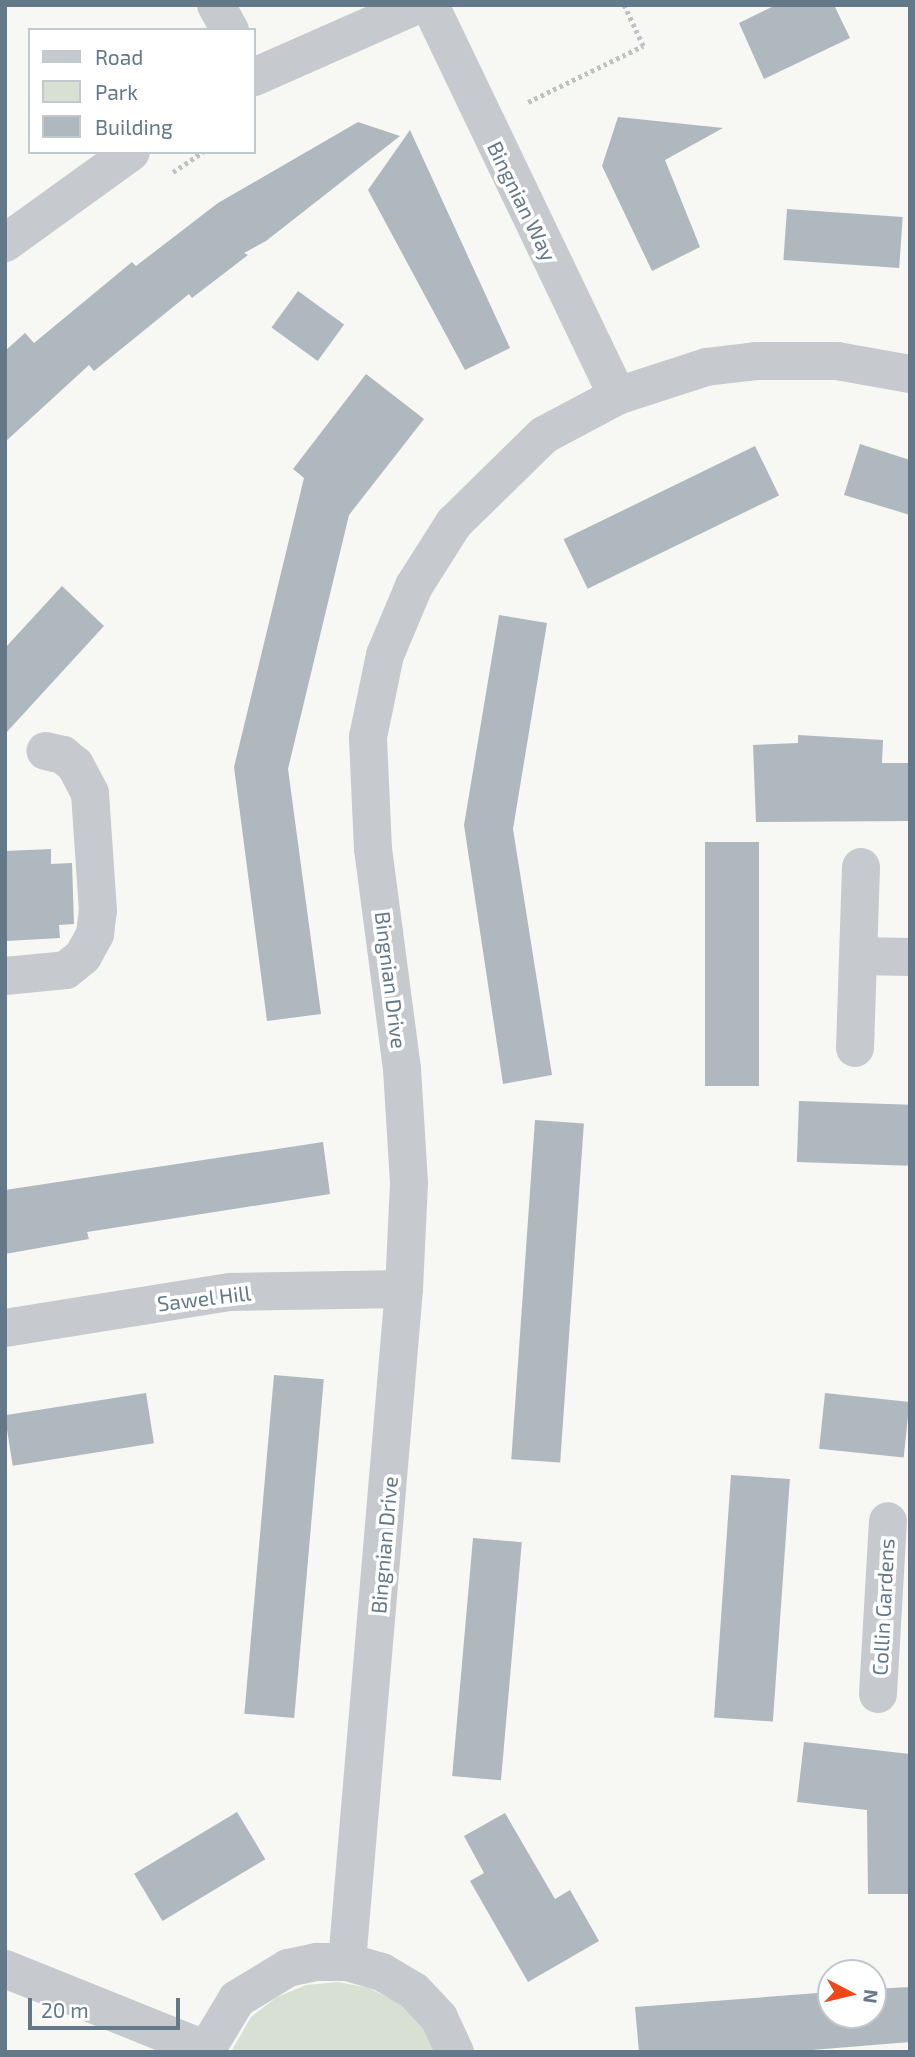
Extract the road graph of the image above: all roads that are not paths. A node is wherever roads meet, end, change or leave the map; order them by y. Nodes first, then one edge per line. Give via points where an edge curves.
1 (216, 5) edge
2 (417, 5) edge
3 (430, 5) edge
4 (229, 28) edge
5 (256, 74) edge
6 (128, 154) edge
7 (5, 243) edge
8 (910, 374) edge
9 (617, 397) junction
10 (45, 751) dead end
11 (861, 867) dead end
12 (859, 956) junction
13 (910, 957) edge
14 (5, 976) edge
15 (855, 1048) dead end
16 (404, 1289) junction
17 (5, 1328) edge
18 (888, 1521) dead end
19 (897, 1607) edge
20 (878, 1694) dead end
21 (347, 1962) junction
22 (5, 1969) edge
23 (205, 2051) edge
24 (455, 2052) edge

1 - 4 street
2 - 5 street
3 - 9 street, Bingnian Way
6 - 7 street
8 - 9 street, Bingnian Drive via 837,361 756,361 706,366
9 - 16 street, Bingnian Drive via 544,435 454,523 414,586 384,654 368,737 373,849 402,1069 409,1183
10 - 14 street via 63,755 75,765 90,793 98,911 95,934 83,956 66,970
11 - 12 street
12 - 13 street
12 - 15 street
16 - 17 street, Sawel Hill via 231,1292
16 - 21 street, Bingnian Drive
18 - 19 street, Collin Gardens
19 - 20 street, Collin Gardens
21 - 23 street via 288,1968 261,1981 237,1999
21 - 24 street via 382,1972 414,1991 439,2018
22 - 23 street

